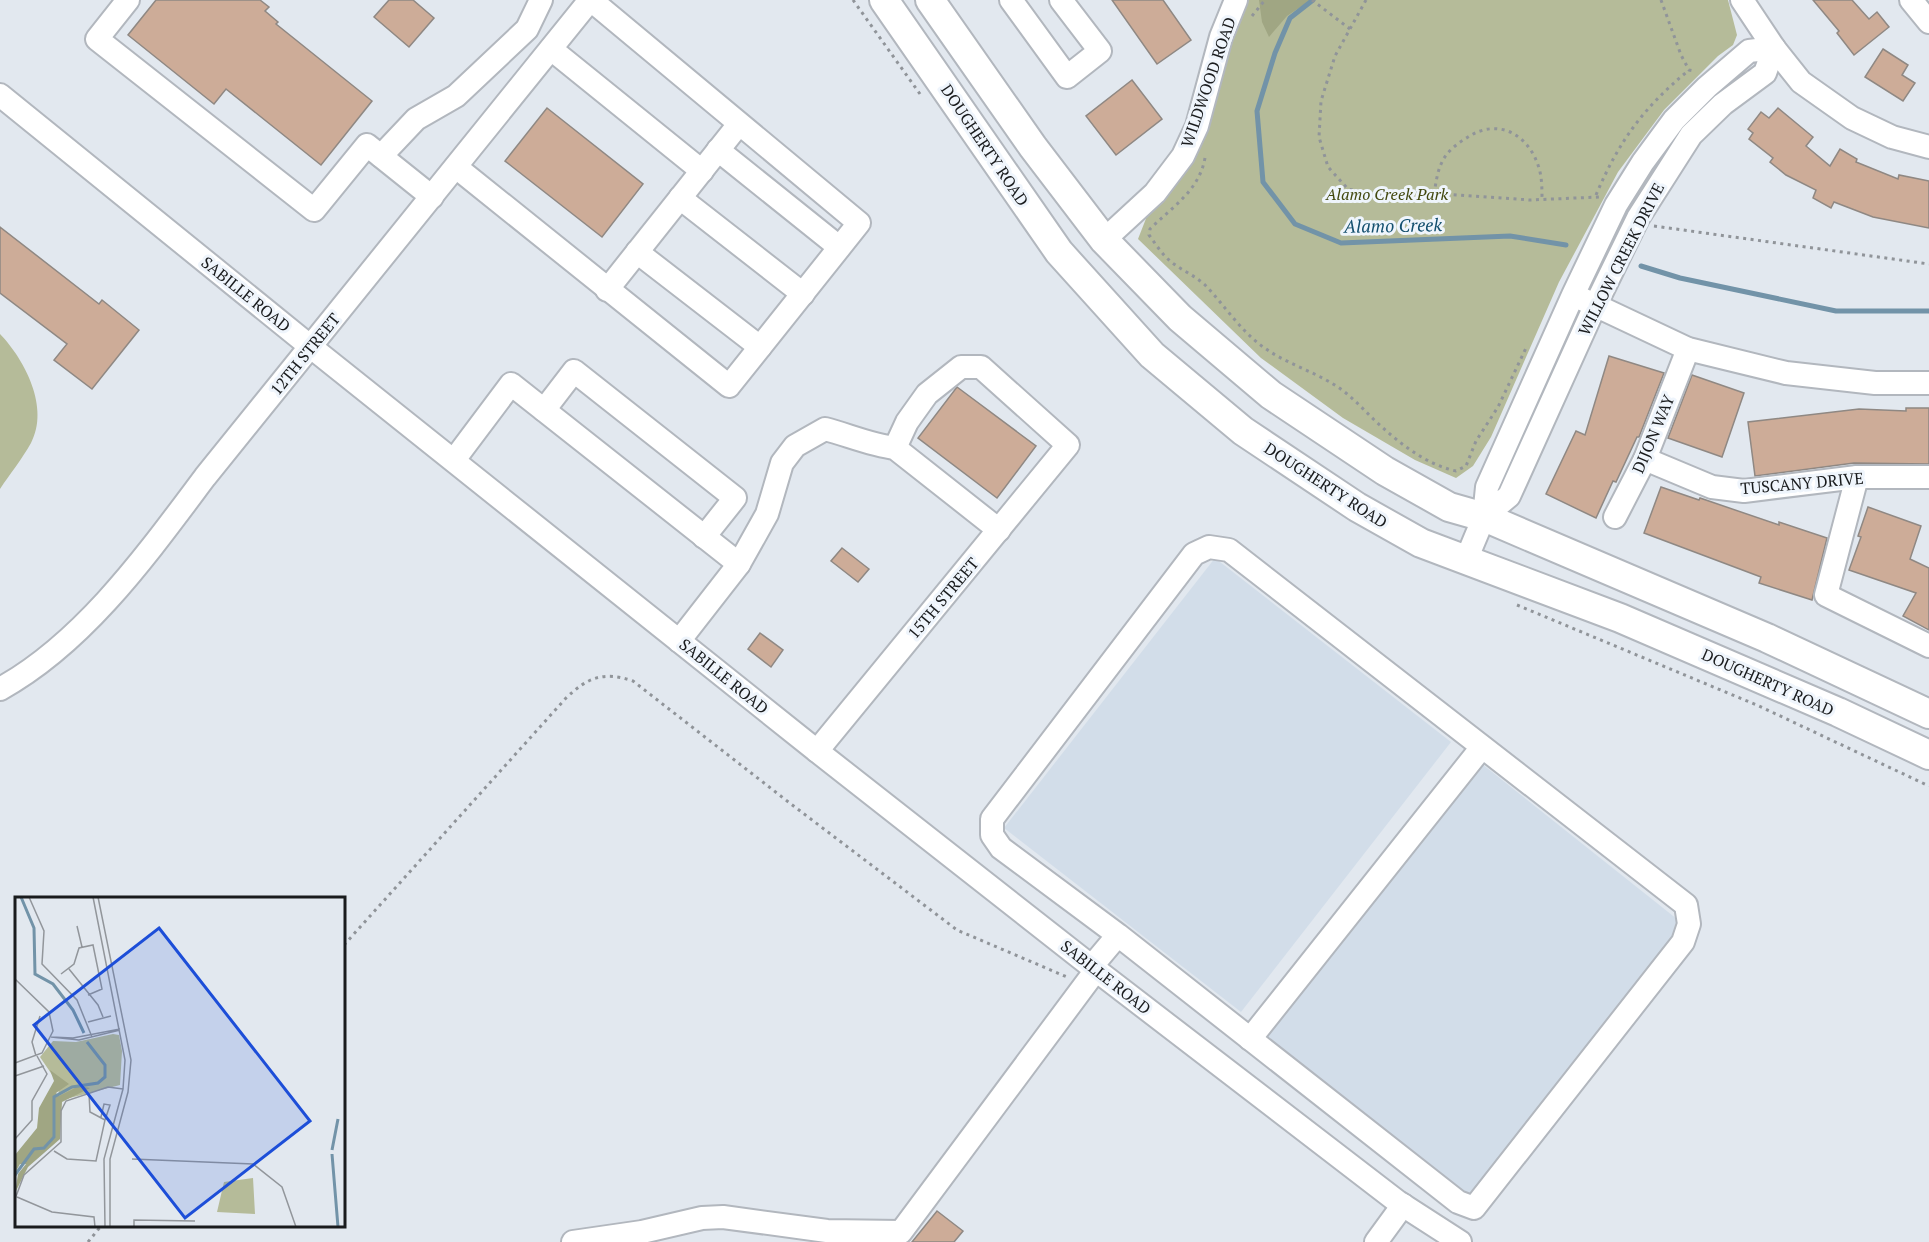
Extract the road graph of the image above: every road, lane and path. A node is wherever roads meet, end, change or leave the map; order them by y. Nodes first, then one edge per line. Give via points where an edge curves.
1 (128, 0) edge
2 (541, 0) edge
3 (591, 0) edge
4 (884, 0) edge
5 (930, 0) edge
6 (1011, 0) edge
7 (1061, 0) edge
8 (1265, 0) edge
9 (1312, 0) edge
10 (1366, 0) edge
11 (1661, 0) edge
12 (1742, 0) edge
13 (1911, 0) edge
14 (1239, 5) edge
15 (1929, 22) edge
16 (1350, 29) junction
17 (1774, 48) junction
18 (551, 49) junction
19 (1689, 70) junction
20 (1698, 72) dead end
21 (0, 95) edge
22 (958, 105) junction
23 (739, 124) junction
24 (1929, 147) edge
25 (718, 150) junction
26 (381, 156) junction
27 (1205, 157) dead end
28 (456, 168) junction
29 (702, 171) junction
30 (1434, 194) junction
31 (432, 197) junction
32 (680, 198) junction
33 (1542, 200) junction
34 (1650, 226) dead end
35 (1104, 240) junction
36 (839, 247) junction
37 (637, 252) junction
38 (1929, 264) edge
39 (607, 290) junction
40 (803, 294) junction
41 (1573, 295) junction
42 (1595, 306) junction
43 (1527, 346) dead end
44 (311, 347) junction
45 (760, 347) junction
46 (1688, 349) junction
47 (1929, 383) edge
48 (544, 410) junction
49 (895, 448) junction
50 (1645, 459) junction
51 (454, 460) junction
52 (1857, 477) junction
53 (1929, 477) edge
54 (1484, 517) junction
55 (1615, 517) dead end
56 (999, 530) junction
57 (704, 537) junction
58 (1466, 560) junction
59 (739, 564) junction
60 (1517, 605) dead end
61 (679, 640) junction
62 (1929, 646) edge
63 (0, 689) edge
64 (1929, 714) edge
65 (1482, 747) junction
66 (817, 751) junction
67 (1929, 755) edge
68 (1929, 786) edge
69 (1118, 935) junction
70 (345, 944) edge
71 (1091, 973) junction
72 (1250, 1039) junction
73 (1403, 1205) junction
74 (100, 1227) edge
75 (88, 1242) edge
76 (573, 1242) edge
77 (1376, 1242) edge
78 (1460, 1242) edge

1 - 26 street via 97,39 314,210 367,145
2 - 26 street via 527,29 456,96 416,119
3 - 18 street, 12TH STREET
3 - 23 street
4 - 22 main road, DOUGHERTY ROAD
5 - 35 main road
6 - 7 street via 1066,77 1100,51
8 - 14 path via 1256,14
9 - 16 path
10 - 16 path
11 - 19 path
12 - 17 street
13 - 15 street
14 - 35 street, WILDWOOD ROAD via 1218,46 1197,126 1183,156 1155,193
16 - 30 path via 1335,56 1321,101 1319,137 1328,168 1348,189 1378,196
17 - 24 street via 1801,82 1852,118 1892,137
17 - 41 street, WILLOW CREEK DRIVE via 1749,51 1674,120 1616,205
17 - 42 street, WILLOW CREEK DRIVE via 1765,73 1690,135 1638,218
18 - 28 street, 12TH STREET
18 - 29 street
19 - 20 path
19 - 33 path via 1639,118 1613,158 1596,195
21 - 44 street, SABILLE ROAD
22 - 35 main road via 997,134 1073,229
22 - 58 main road, DOUGHERTY ROAD via 1059,252 1152,355 1243,431 1357,507 1421,543
23 - 25 street
23 - 36 street via 859,223
25 - 29 street
25 - 36 street
26 - 31 street
27 - 43 path via 1195,183 1182,201 1150,229 1149,235 1168,260 1205,285 1263,348 1340,388 1381,427 1431,462 1456,471 1466,466
28 - 31 street, 12TH STREET
28 - 39 street
29 - 32 street
30 - 33 path
30 - 33 path via 1442,162 1450,150 1476,131 1503,128 1514,133 1531,151 1540,170
31 - 44 street, 12TH STREET
32 - 37 street
32 - 40 street
34 - 38 path
35 - 54 main road via 1180,318 1271,394 1385,471 1449,507
36 - 40 street
37 - 39 street
37 - 45 street
39 - 45 street via 729,386
40 - 45 street
41 - 42 street
41 - 54 street, WILLOW CREEK DRIVE via 1487,487
42 - 46 street
42 - 54 street, WILLOW CREEK DRIVE via 1509,496
44 - 51 street, SABILLE ROAD
44 - 63 street, 12TH STREET via 97,611 52,654
46 - 47 street via 1786,373 1875,383
46 - 50 street, DIJON WAY
48 - 51 street via 512,384
48 - 57 street
48 - 57 street via 574,371 735,498
49 - 56 street
49 - 56 street, 15TH STREET via 927,393 961,367 981,367 1068,446
49 - 59 street via 825,429 795,446 782,463 766,514
50 - 52 street, TUSCANY DRIVE via 1712,486 1744,491
50 - 55 street, DIJON WAY
51 - 61 street, SABILLE ROAD
52 - 53 street, TUSCANY DRIVE
52 - 62 street via 1826,596
54 - 58 street, WILLOW CREEK DRIVE
54 - 64 main road via 1767,638
56 - 66 street, 15TH STREET
57 - 59 street
58 - 67 main road, DOUGHERTY ROAD via 1620,618
59 - 61 street
60 - 68 path via 1759,706
61 - 66 street, SABILLE ROAD
65 - 69 street via 1229,550 1209,547 1194,554 992,819 992,835 1001,848
65 - 72 street
65 - 72 street via 1686,905 1689,924 1683,942 1482,1198 1474,1208 1458,1202
66 - 71 street, SABILLE ROAD
69 - 71 street
69 - 72 street
70 - 71 path via 566,698 581,684 601,676 618,676 633,681 957,930
71 - 73 street, SABILLE ROAD
71 - 76 street via 901,1232 827,1231 723,1217
73 - 77 street
73 - 78 street, SABILLE ROAD
74 - 75 path

